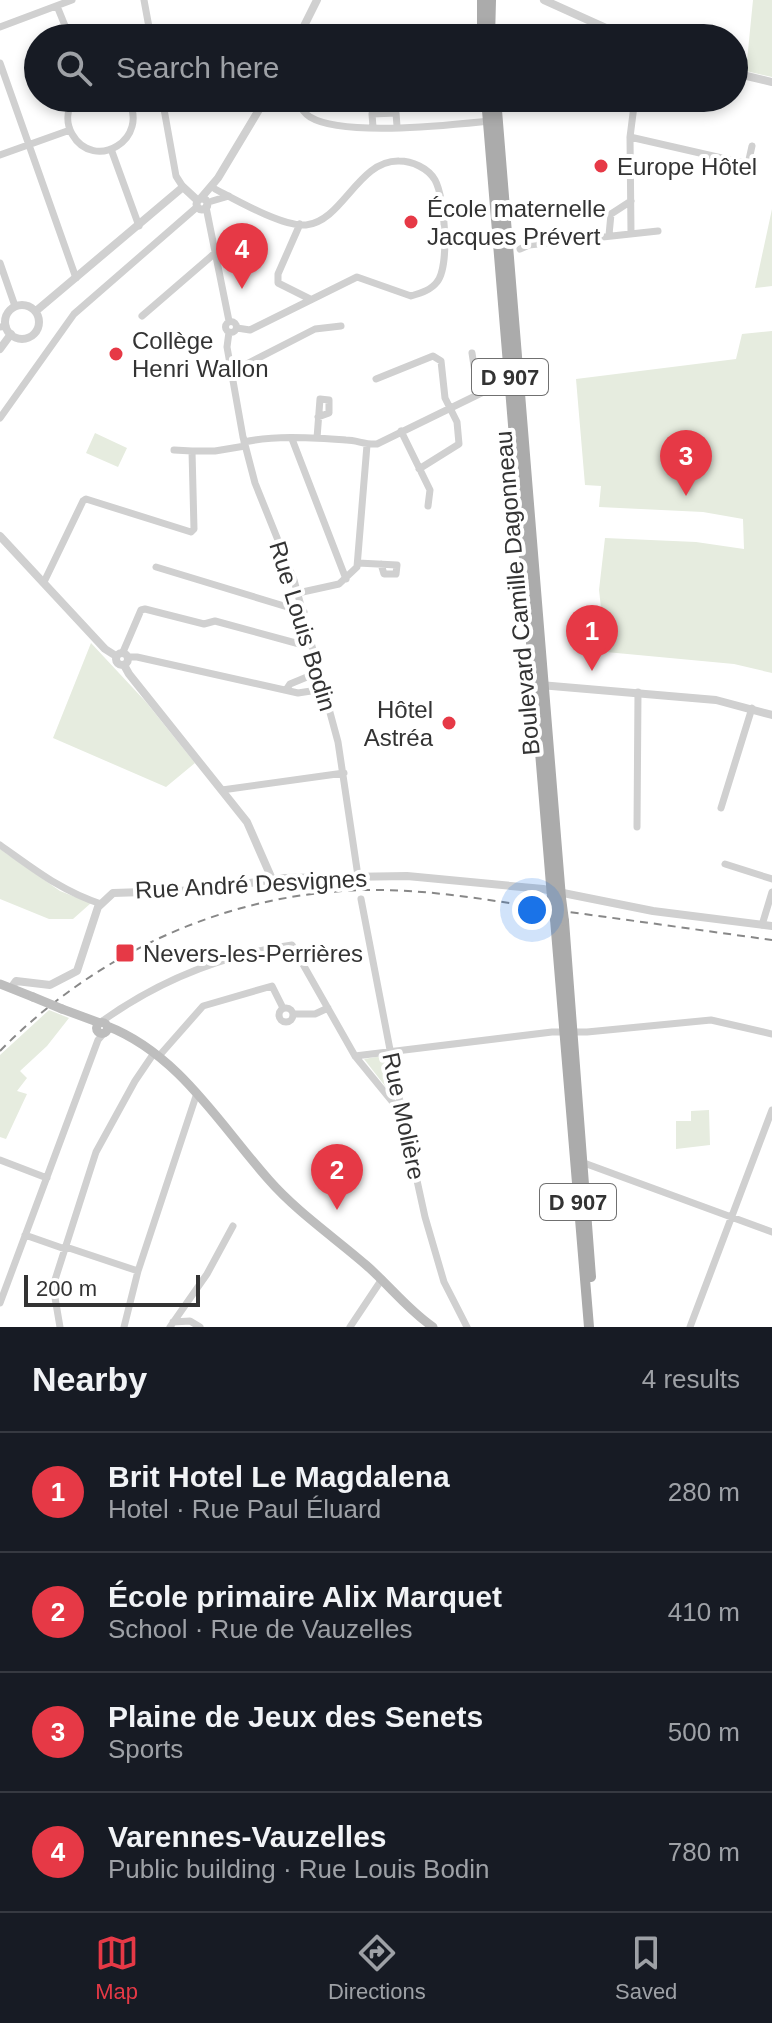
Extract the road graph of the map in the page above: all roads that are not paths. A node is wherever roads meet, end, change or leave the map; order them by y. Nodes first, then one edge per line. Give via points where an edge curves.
1 (72, 0) edge
2 (144, 0) edge
3 (317, 0) edge
4 (482, 0) edge
5 (491, 0) edge
6 (544, 0) edge
7 (57, 6) junction
8 (64, 24) edge
9 (148, 24) edge
10 (306, 24) edge
11 (485, 24) edge
12 (488, 24) edge
13 (597, 24) edge
14 (0, 27) edge
15 (0, 63) edge
16 (748, 76) edge
17 (772, 82) edge
18 (68, 112) edge
19 (133, 112) edge
20 (163, 112) edge
21 (258, 112) edge
22 (304, 112) edge
23 (490, 112) edge
24 (494, 112) edge
25 (633, 112) edge
26 (493, 120) junction
27 (397, 126) junction
28 (373, 127) junction
29 (70, 130) junction
30 (630, 137) junction
31 (29, 144) junction
32 (752, 146) dead end
33 (111, 149) junction
34 (0, 155) edge
35 (218, 178) junction
36 (183, 187) junction
37 (215, 189) junction
38 (229, 196) junction
39 (631, 201) junction
40 (203, 203) junction
41 (300, 224) junction
42 (139, 226) junction
43 (658, 231) dead end
44 (631, 233) junction
45 (609, 235) junction
46 (520, 249) dead end
47 (215, 253) junction
48 (0, 263) edge
49 (76, 278) junction
50 (310, 299) junction
51 (15, 306) junction
52 (36, 311) junction
53 (142, 316) dead end
54 (341, 326) dead end
55 (5, 329) edge
56 (233, 330) junction
57 (0, 349) edge
58 (472, 353) dead end
59 (231, 372) junction
60 (376, 379) dead end
61 (510, 379) junction
62 (478, 392) junction
63 (449, 407) junction
64 (318, 417) dead end
65 (0, 418) edge
66 (401, 431) junction
67 (317, 438) junction
68 (292, 439) junction
69 (245, 444) junction
70 (367, 445) junction
71 (174, 450) dead end
72 (192, 451) junction
73 (419, 469) junction
74 (428, 506) dead end
75 (0, 536) edge
76 (358, 563) junction
77 (381, 564) dead end
78 (156, 567) dead end
79 (346, 579) junction
80 (44, 582) junction
81 (298, 593) junction
82 (304, 612) junction
83 (311, 644) junction
84 (123, 658) junction
85 (319, 672) junction
86 (541, 685) junction
87 (324, 689) junction
88 (286, 690) junction
89 (638, 692) junction
90 (752, 708) junction
91 (772, 715) edge
92 (344, 773) junction
93 (222, 790) junction
94 (721, 808) dead end
95 (637, 827) dead end
96 (0, 845) edge
97 (725, 864) dead end
98 (358, 876) junction
99 (272, 879) junction
100 (772, 879) edge
101 (772, 892) edge
102 (557, 895) junction
103 (361, 899) dead end
104 (101, 904) junction
105 (560, 920) junction
106 (762, 925) junction
107 (772, 926) edge
108 (0, 984) edge
109 (11, 988) junction
110 (328, 1008) junction
111 (103, 1027) junction
112 (569, 1032) junction
113 (769, 1035) edge
114 (391, 1050) junction
115 (157, 1054) junction
116 (355, 1056) junction
117 (397, 1087) junction
118 (384, 1091) junction
119 (197, 1093) junction
120 (772, 1110) edge
121 (402, 1112) junction
122 (0, 1160) edge
123 (578, 1163) junction
124 (47, 1178) junction
125 (731, 1216) junction
126 (233, 1226) dead end
127 (772, 1232) edge
128 (25, 1235) junction
129 (65, 1248) junction
130 (138, 1271) junction
131 (382, 1279) junction
132 (0, 1303) edge
133 (185, 1305) junction
134 (190, 1321) junction
135 (171, 1325) edge
136 (463, 1325) edge
137 (60, 1327) edge
138 (124, 1327) edge
139 (200, 1327) edge
140 (350, 1327) edge
141 (433, 1327) edge
142 (589, 1327) edge
143 (595, 1327) edge
144 (690, 1327) edge

1 - 7 street
2 - 9 street
3 - 10 street
4 - 11 main road
5 - 12 main road
6 - 13 street
7 - 8 street
7 - 14 street
15 - 31 street
16 - 17 street
18 - 29 street
19 - 33 street via 126,140
20 - 36 street
21 - 35 street
22 - 28 street via 329,124
23 - 26 main road, Boulevard Camille Dagonneau / D 907
24 - 26 main road, Boulevard Camille Dagonneau / D 907
25 - 30 street
26 - 27 street
26 - 61 main road, Boulevard Camille Dagonneau / D 907
26 - 86 main road, Boulevard Camille Dagonneau / D 907
27 - 28 street
27 - 28 street via 396,113 372,114
29 - 31 street
29 - 33 street via 83,146
30 - 32 street via 748,164
30 - 39 street
31 - 34 street
31 - 49 street
33 - 42 street
35 - 37 street
35 - 40 street
36 - 40 street
36 - 42 street
37 - 38 street
37 - 40 street
38 - 40 street
38 - 41 street
39 - 44 street
39 - 45 street via 611,214
40 - 47 street
40 - 65 street via 74,314
41 - 50 street via 278,283
41 - 50 street via 323,218 376,166 389,162 414,164 428,172 441,197 445,263 433,286 411,296 357,277
42 - 49 street
43 - 44 street
44 - 45 street
45 - 46 street
47 - 53 street
47 - 56 street via 229,321 236,323
48 - 51 street
49 - 52 street
50 - 56 street via 250,330
51 - 52 street
51 - 55 street via 7,314
52 - 55 street via 40,321 32,336 21,339
54 - 59 street via 315,329
55 - 57 street
56 - 59 street, Rue Louis Bodin via 227,347
58 - 62 street
59 - 69 street, Rue Louis Bodin
60 - 63 street via 433,356 441,361
61 - 62 street
61 - 86 main road, Boulevard Camille Dagonneau / D 907
62 - 63 street
63 - 66 street
63 - 73 street via 459,444
64 - 67 street
66 - 70 street
66 - 73 street
67 - 68 street
67 - 70 street
68 - 69 street
68 - 79 street
69 - 72 street
69 - 81 street, Rue Louis Bodin
70 - 76 street
71 - 72 street
72 - 80 street via 191,532 86,499
73 - 74 street via 430,490
75 - 80 street
76 - 77 street
76 - 79 street
78 - 82 street
79 - 81 street
80 - 84 street via 105,649
81 - 82 street, Rue Louis Bodin
82 - 83 street, Rue Louis Bodin
83 - 84 street via 145,609
83 - 85 street, Rue Louis Bodin
84 - 88 street
84 - 93 street via 129,674
85 - 87 street, Rue Louis Bodin
85 - 88 street
86 - 89 street
86 - 102 main road, Boulevard Camille Dagonneau / D 907
87 - 88 street
87 - 92 street, Rue Louis Bodin
89 - 90 street
89 - 95 street
90 - 91 street
90 - 94 street
92 - 93 street
92 - 98 street, Rue Louis Bodin
93 - 99 street via 247,822
96 - 104 street via 72,895
97 - 100 street
98 - 99 street, Rue André Desvignes
98 - 102 street, Rue André Desvignes via 407,876
99 - 104 street, Rue André Desvignes via 204,890 120,891
101 - 106 street
102 - 105 main road, D 907, bridge
102 - 106 street, Rue André Desvignes
103 - 114 street, Rue Molière
104 - 109 street, Rue André Desvignes via 77,971 50,985 18,980
105 - 112 main road, D 907 via 558,960
105 - 112 main road, D 907 via 566,940
106 - 107 street, Rue André Desvignes
108 - 109 main road
109 - 111 main road, bridge
110 - 111 street via 292,945 192,971 136,998
110 - 115 street via 281,1021 283,1008 272,986 203,1006
110 - 116 street
111 - 115 main road
111 - 124 street
112 - 113 street via 711,1020
112 - 114 street
112 - 123 main road, D 907
114 - 116 street
114 - 117 street, Rue Molière
115 - 119 main road
115 - 129 street via 135,1081 96,1152
116 - 118 street
117 - 118 street
117 - 121 street, Rue Molière
118 - 121 street
119 - 130 street
119 - 131 main road via 272,1183
120 - 125 street
121 - 136 street, Rue Molière via 438,1265
122 - 124 street
123 - 125 street
123 - 142 main road, D 907
123 - 143 main road, D 907
124 - 128 street
125 - 127 street
125 - 144 street
126 - 133 street
128 - 129 street
128 - 132 street
129 - 130 street
129 - 137 street via 53,1286
130 - 138 street
131 - 140 street
131 - 141 main road
133 - 134 street
133 - 135 street
134 - 135 street
134 - 139 street

